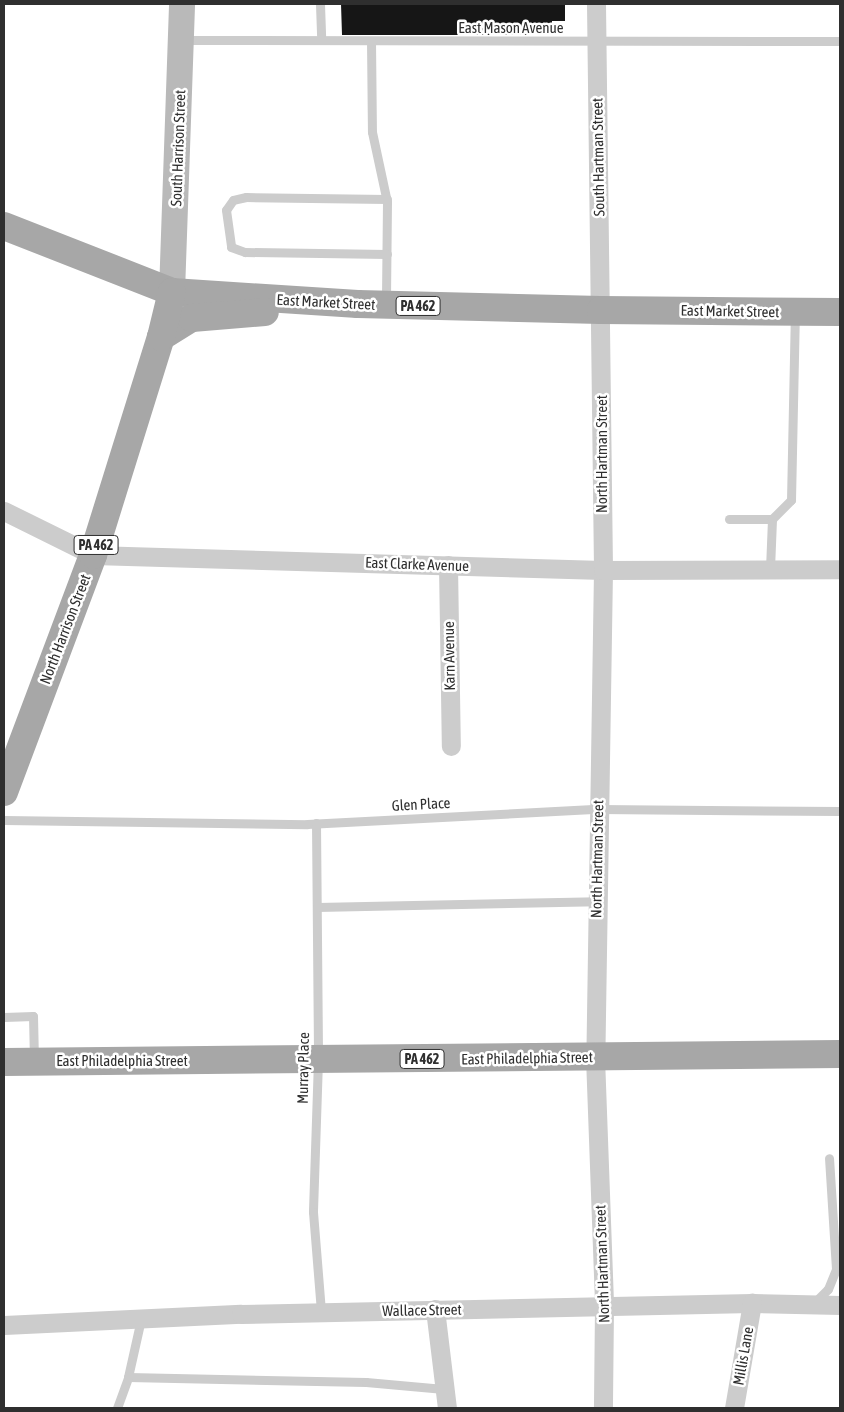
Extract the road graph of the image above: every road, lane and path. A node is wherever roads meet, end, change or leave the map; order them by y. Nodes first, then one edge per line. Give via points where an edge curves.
1 (182, 4) edge
2 (320, 4) edge
3 (596, 4) edge
4 (182, 40) junction
5 (321, 40) junction
6 (370, 41) junction
7 (840, 41) edge
8 (596, 42) junction
9 (386, 199) junction
10 (4, 226) edge
11 (387, 254) junction
12 (172, 292) junction
13 (358, 304) junction
14 (386, 305) junction
15 (601, 310) junction
16 (795, 312) junction
17 (840, 312) edge
18 (161, 337) junction
19 (4, 511) edge
20 (729, 519) dead end
21 (772, 519) junction
22 (93, 555) junction
23 (448, 565) junction
24 (770, 569) junction
25 (840, 569) edge
26 (603, 570) junction
27 (451, 746) dead end
28 (4, 792) edge
29 (598, 809) junction
30 (840, 810) edge
31 (4, 820) edge
32 (316, 824) junction
33 (597, 901) junction
34 (317, 907) junction
35 (4, 1017) edge
36 (840, 1054) edge
37 (595, 1057) junction
38 (318, 1060) junction
39 (4, 1062) edge
40 (34, 1062) junction
41 (829, 1158) dead end
42 (752, 1303) junction
43 (813, 1304) junction
44 (840, 1305) edge
45 (604, 1306) junction
46 (435, 1309) junction
47 (321, 1312) junction
48 (141, 1319) junction
49 (4, 1325) edge
50 (128, 1377) junction
51 (444, 1389) junction
52 (117, 1408) edge
53 (446, 1408) edge
54 (603, 1408) edge
55 (734, 1408) edge

1 - 4 main road, South Harrison Street
2 - 5 lane
3 - 8 street, South Hartman Street
4 - 5 lane, East Mason Avenue
4 - 12 main road, South Harrison Street
5 - 6 lane, East Mason Avenue
6 - 8 lane, East Mason Avenue
6 - 9 lane via 372,132
7 - 8 lane, East Mason Avenue
8 - 15 street, South Hartman Street
9 - 11 lane
9 - 11 lane via 246,197 233,200 226,210 230,247 245,252
10 - 12 main road, East Market Street / PA 462
11 - 14 lane
12 - 13 main road, East Market Street / PA 462
12 - 18 main road, North Harrison Street / PA 462
13 - 14 main road, East Market Street / PA 462
13 - 18 main road via 192,318
14 - 15 main road, East Market Street / PA 462
15 - 16 main road, East Market Street / PA 462
15 - 26 street, North Hartman Street
16 - 17 main road, East Market Street / PA 462
16 - 21 lane via 791,500
18 - 22 main road, North Harrison Street / PA 462
19 - 22 street, East Clarke Avenue
20 - 21 lane
21 - 24 lane
22 - 23 street, East Clarke Avenue
22 - 28 main road, North Harrison Street / PA 462
23 - 26 street, East Clarke Avenue
23 - 27 street, Karn Avenue
24 - 25 street, East Clarke Avenue
24 - 26 street, East Clarke Avenue
26 - 29 street, North Hartman Street
29 - 30 lane, Glen Place
29 - 32 lane, Glen Place
29 - 33 street, North Hartman Street
31 - 32 lane, Glen Place
32 - 34 lane, Murray Place
33 - 34 lane
33 - 37 street, North Hartman Street
34 - 38 lane, Murray Place
35 - 40 lane via 33,1016
36 - 37 main road, East Philadelphia Street / PA 462
37 - 38 main road, East Philadelphia Street / PA 462
37 - 45 street, North Hartman Street
38 - 40 main road, East Philadelphia Street / PA 462
38 - 47 lane, Murray Place via 313,1212
39 - 40 main road, East Philadelphia Street / PA 462
41 - 43 lane via 836,1269 828,1289
42 - 43 street, Wallace Street
42 - 45 street, Wallace Street
42 - 55 street, Millis Lane
43 - 44 street, Wallace Street
45 - 46 street, Wallace Street
45 - 54 street, North Hartman Street
46 - 47 street, Wallace Street
46 - 51 street
47 - 48 street, Wallace Street
48 - 49 street, Wallace Street
48 - 50 lane
50 - 51 lane via 366,1382
50 - 52 lane
51 - 53 street

